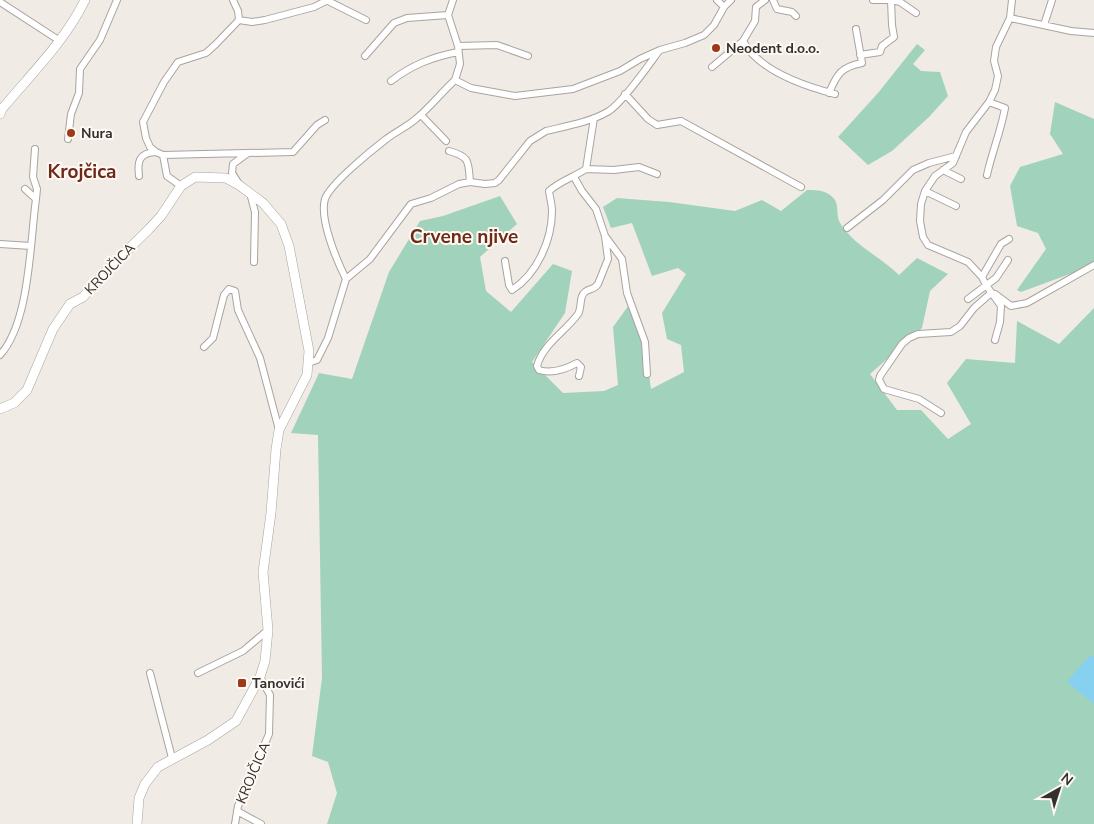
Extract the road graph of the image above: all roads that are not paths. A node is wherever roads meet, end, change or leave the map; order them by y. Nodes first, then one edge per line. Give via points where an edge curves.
1 (85, 0) edge
2 (117, 0) edge
3 (233, 0) edge
4 (328, 0) edge
5 (453, 0) edge
6 (717, 0) edge
7 (730, 0) edge
8 (764, 0) edge
9 (773, 0) edge
10 (873, 0) edge
11 (891, 0) edge
12 (1012, 0) edge
13 (1052, 0) edge
14 (0, 2) edge
15 (724, 7) junction
16 (916, 14) dead end
17 (448, 15) junction
18 (796, 16) dead end
19 (1010, 18) junction
20 (239, 20) junction
21 (366, 20) dead end
22 (1044, 25) junction
23 (856, 29) dead end
24 (1094, 32) edge
25 (60, 41) junction
26 (743, 41) junction
27 (458, 49) junction
28 (660, 50) junction
29 (860, 55) junction
30 (365, 56) dead end
31 (528, 56) dead end
32 (712, 67) dead end
33 (455, 80) junction
34 (391, 81) dead end
35 (626, 94) junction
36 (989, 102) junction
37 (1, 111) edge
38 (421, 115) junction
39 (594, 118) junction
40 (325, 120) dead end
41 (68, 139) dead end
42 (446, 141) dead end
43 (36, 149) dead end
44 (449, 151) dead end
45 (249, 152) junction
46 (160, 154) junction
47 (956, 156) junction
48 (586, 169) junction
49 (943, 170) junction
50 (657, 174) dead end
51 (986, 175) dead end
52 (139, 176) dead end
53 (574, 177) junction
54 (961, 179) dead end
55 (470, 182) junction
56 (239, 185) junction
57 (181, 186) junction
58 (801, 187) dead end
59 (25, 189) dead end
60 (925, 191) junction
61 (250, 192) junction
62 (36, 199) junction
63 (956, 206) dead end
64 (847, 228) dead end
65 (605, 236) junction
66 (1009, 239) dead end
67 (0, 244) edge
68 (31, 246) junction
69 (1008, 260) dead end
70 (505, 261) dead end
71 (254, 262) dead end
72 (1094, 265) edge
73 (982, 277) junction
74 (346, 279) junction
75 (986, 285) junction
76 (991, 293) junction
77 (968, 299) dead end
78 (995, 340) dead end
79 (204, 347) dead end
80 (0, 355) edge
81 (308, 363) junction
82 (647, 374) dead end
83 (579, 376) dead end
84 (0, 409) edge
85 (941, 413) dead end
86 (279, 430) junction
87 (268, 630) junction
88 (150, 672) dead end
89 (198, 673) dead end
90 (260, 677) junction
91 (172, 758) junction
92 (236, 812) junction
93 (137, 824) edge
94 (235, 824) edge
95 (261, 824) edge

1 - 25 main road
2 - 41 street via 100,40 80,69 79,93 71,114
3 - 20 street
4 - 20 street via 314,7 264,20
4 - 21 street
5 - 17 street
6 - 15 street
7 - 15 street
8 - 26 street via 756,7 755,21
9 - 18 street via 778,9
10 - 11 street
11 - 16 street via 900,2
11 - 29 street via 894,37 882,46 880,52
12 - 19 street
13 - 22 street
14 - 25 street
15 - 28 street via 704,35
17 - 27 street
17 - 30 street via 407,18 394,24
19 - 22 street
19 - 36 street via 996,47 994,61 998,76
20 - 46 street via 206,53 178,62 168,76 143,122 150,147
22 - 24 street
23 - 29 street
25 - 37 main road
26 - 29 street via 748,51 777,73 832,94 835,77 848,66 862,64
26 - 32 street
27 - 31 street via 497,45
27 - 33 street via 460,64
27 - 34 street via 425,60
28 - 33 street via 620,71 574,89 515,96 471,88
28 - 35 street
33 - 38 street
35 - 39 street via 611,110
35 - 58 street via 657,125 681,121
36 - 47 street via 966,132
36 - 51 street via 1005,108
38 - 42 street
38 - 74 street via 386,139 328,193 325,200 328,231
39 - 48 street
39 - 55 street via 546,131 530,141 499,180 486,184
40 - 45 street via 316,125 293,152
43 - 62 street via 33,177
44 - 55 street via 462,155 468,161
45 - 46 street
45 - 56 street via 234,164 232,173
46 - 52 street via 146,153 142,156 137,165
46 - 57 street via 167,176
47 - 49 street
47 - 64 street via 913,170 883,200
48 - 50 street via 639,167
48 - 53 street
49 - 54 street
49 - 60 street
53 - 65 street via 596,209
53 - 70 street via 559,182 549,191 552,210 544,248 536,267 512,290
55 - 74 street via 411,204 370,259
56 - 57 main road via 226,178 195,177
56 - 61 main road
57 - 84 main road, KROJČICA via 161,216 83,297 70,304 53,329 27,390 14,403
59 - 62 street
60 - 63 street
60 - 73 street via 920,221 925,241 968,262
61 - 71 street via 256,212
61 - 81 main road via 281,224 289,246 307,338
62 - 68 street
65 - 82 street via 622,259 627,293 645,342
65 - 83 street via 608,259 598,284 583,294 579,312 546,349 537,366 544,372 562,370 576,363 581,367
66 - 73 street via 1000,244
67 - 68 street
68 - 80 street via 20,317
69 - 75 street via 996,278
72 - 76 street via 1027,304 1011,306
73 - 75 street
74 - 81 street via 328,338 317,360
75 - 76 street
75 - 77 street
76 - 78 street via 1000,306
76 - 85 street via 951,332 918,334 909,338 880,376 884,389 919,399
79 - 86 street via 213,338 224,295 229,289 235,291 238,310 269,386
81 - 86 main road via 304,383
86 - 87 main road via 263,572
87 - 89 street via 243,650
87 - 90 main road
88 - 91 street
90 - 91 main road via 236,721
90 - 92 street, KROJČICA via 270,696 270,734
91 - 93 main road via 158,767 145,784
92 - 94 street, KROJČICA
92 - 95 street, KROJČICA

